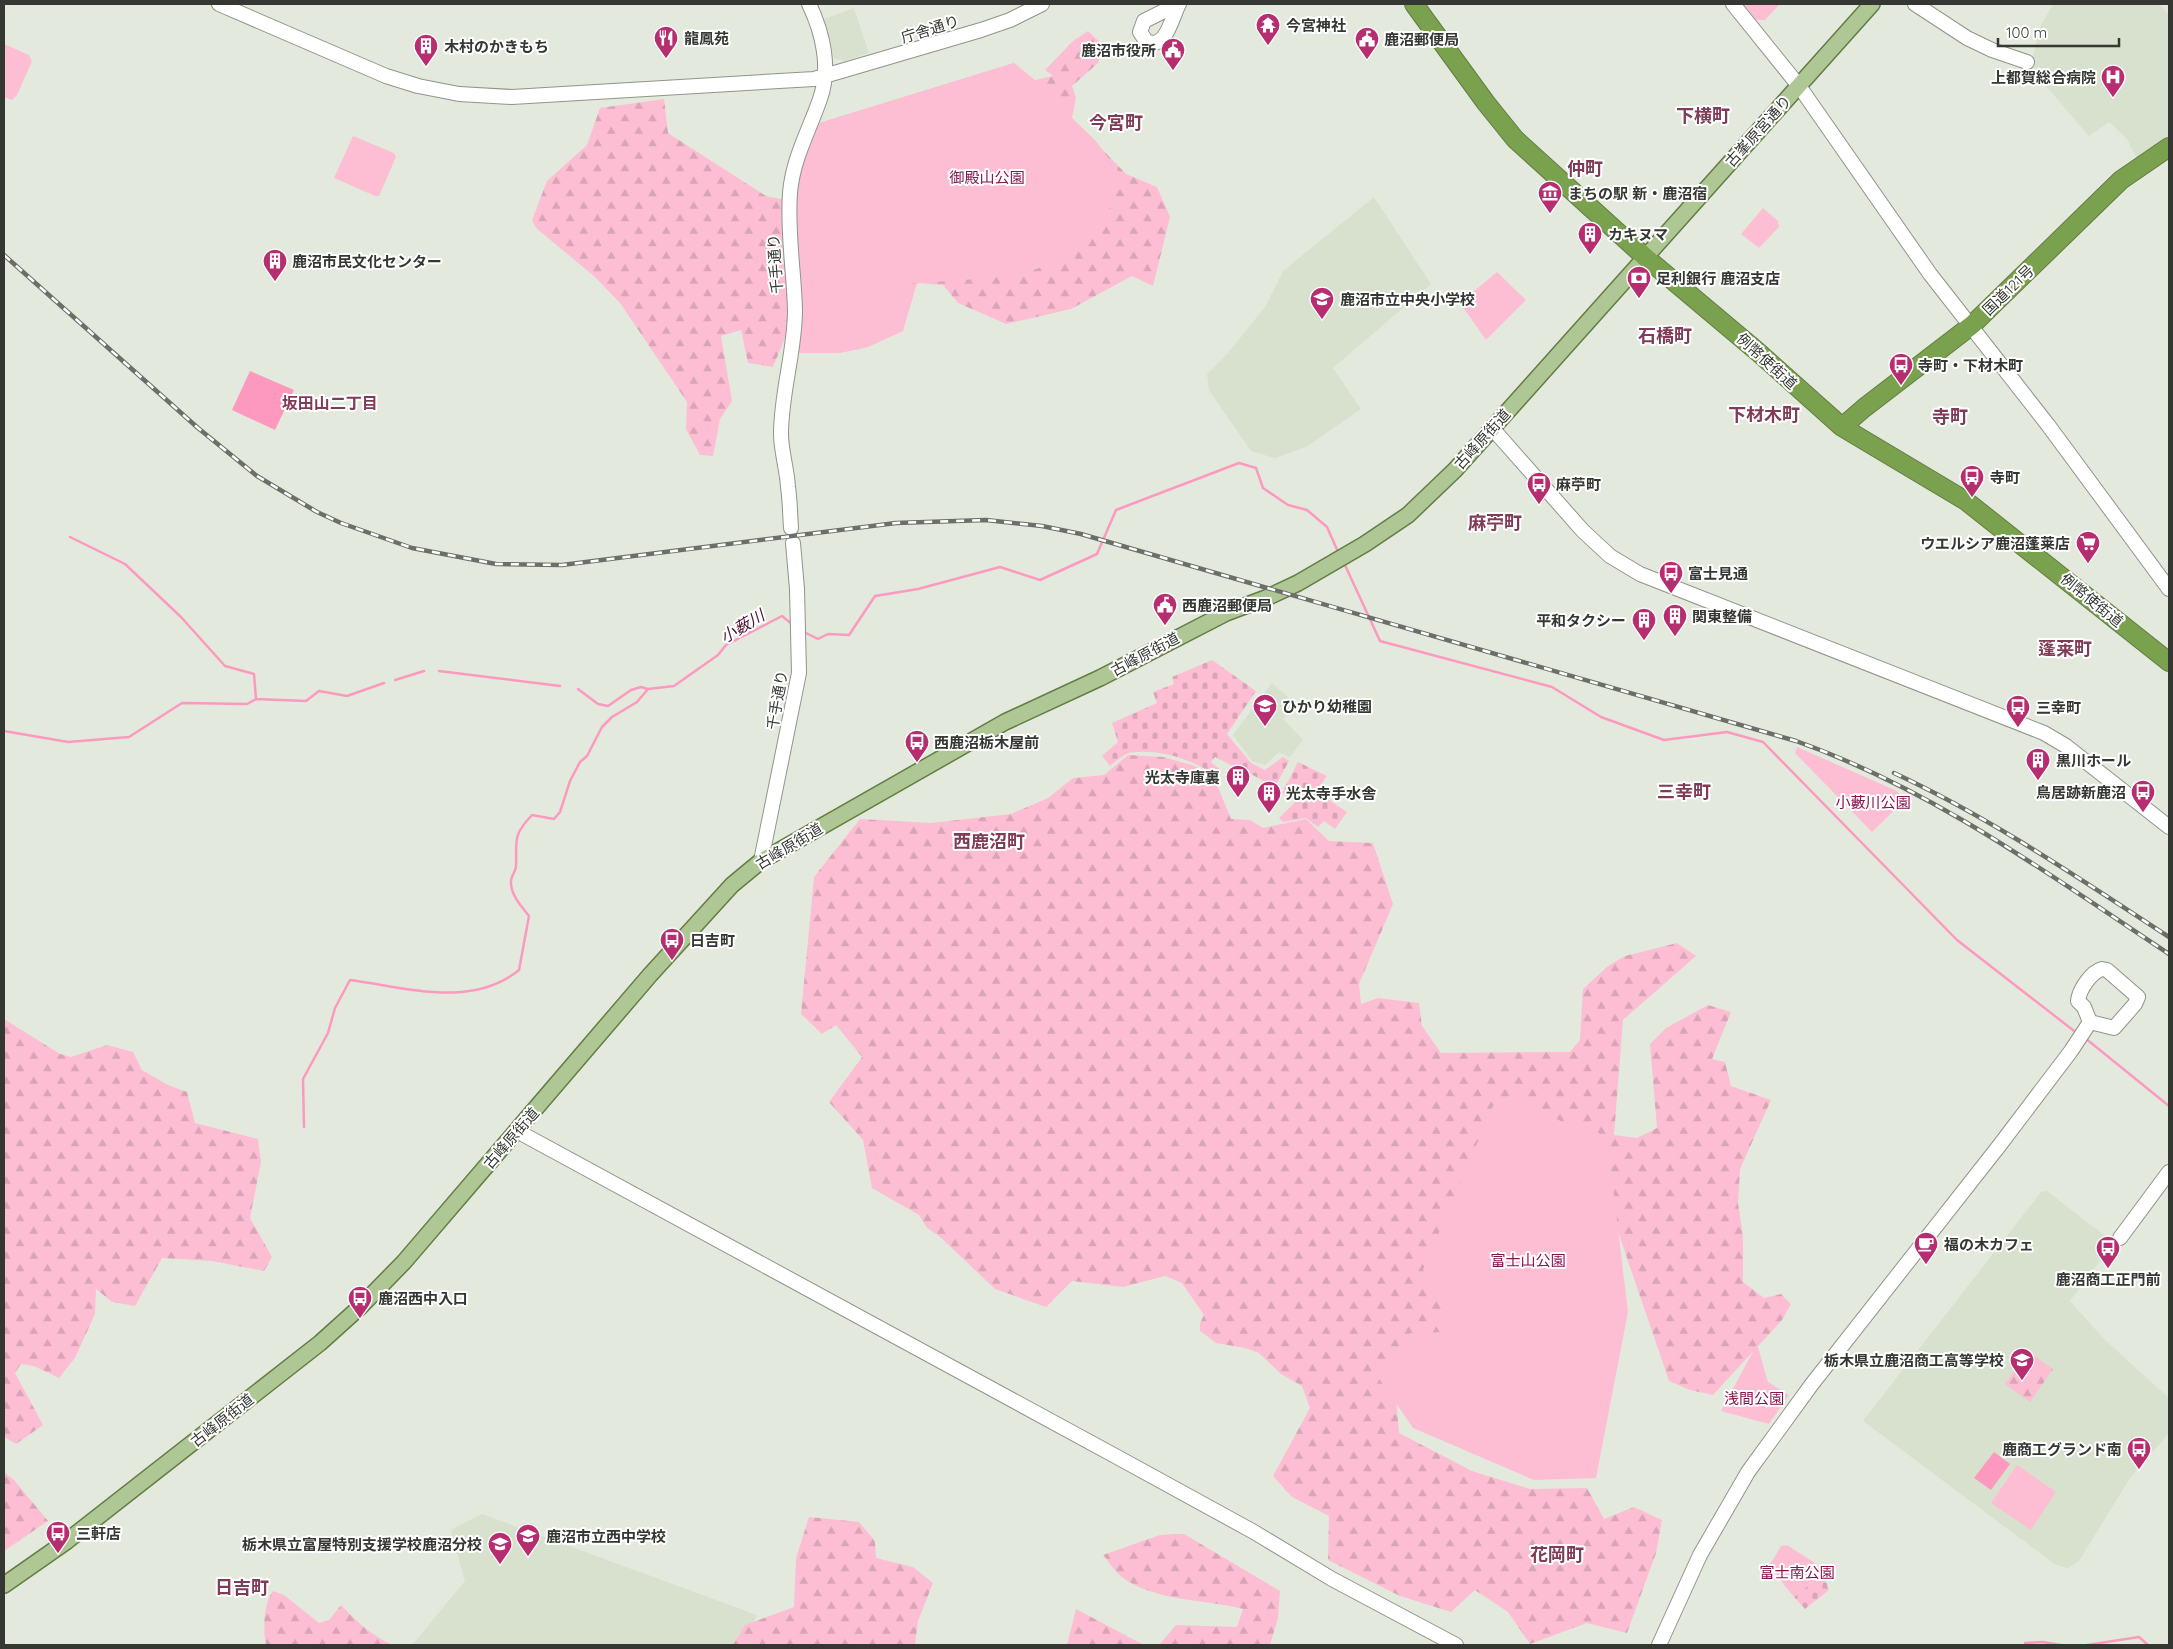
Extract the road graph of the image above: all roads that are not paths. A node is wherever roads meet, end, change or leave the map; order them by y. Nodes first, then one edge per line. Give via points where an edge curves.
1 (220, 4) edge
2 (809, 4) edge
3 (1042, 4) edge
4 (1414, 4) edge
5 (1733, 4) edge
6 (1872, 4) edge
7 (1915, 4) edge
8 (2027, 62) dead end
9 (824, 77) junction
10 (1799, 86) junction
11 (2169, 147) edge
12 (1645, 257) junction
13 (1972, 325) junction
14 (1842, 427) junction
15 (1492, 428) junction
16 (791, 528) dead end
17 (793, 543) dead end
18 (2169, 589) edge
19 (2169, 662) edge
20 (2169, 827) edge
21 (761, 861) junction
22 (2078, 999) junction
23 (2120, 1023) junction
24 (2088, 1025) junction
25 (517, 1131) junction
26 (2169, 1172) edge
27 (2120, 1238) dead end
28 (4, 1585) edge
29 (1456, 1645) edge
30 (1659, 1645) edge

1 - 9 street, 庁舎通り via 386,76 458,94 528,96
2 - 9 street, 千手通り via 824,44
3 - 9 street, 庁舎通り via 1010,20
4 - 12 highway, 例幣使街道 via 1515,139
5 - 10 street
6 - 10 main road, 古峯原宮通り
7 - 8 street via 1983,46
9 - 16 street, 千手通り via 820,98 794,166 788,218 793,346 783,401 781,435
10 - 12 main road, 古峯原宮通り
10 - 13 street via 1930,274
11 - 13 highway, 国道121号 via 2121,180
12 - 14 highway, 例幣使街道
12 - 15 main road, 古峰原街道
13 - 14 highway, 国道121号
13 - 18 street
14 - 19 highway, 例幣使街道 via 1966,501
15 - 20 street via 1583,531 1600,548 1630,569 1709,603 2044,733
15 - 21 main road, 古峰原街道 via 1423,502 1364,544 1298,583 1226,613 1100,678 1005,722
17 - 21 street, 千手通り via 799,673
21 - 25 main road, 古峰原街道 via 732,885
22 - 23 street via 2108,1023
22 - 23 street via 2096,972 2107,970 2138,997
22 - 24 street via 2084,1007
23 - 24 street via 2114,1028
24 - 30 street via 1748,1472 1700,1555
25 - 28 main road, 古峰原街道 via 404,1262 341,1325 67,1541
25 - 29 street
26 - 27 street

